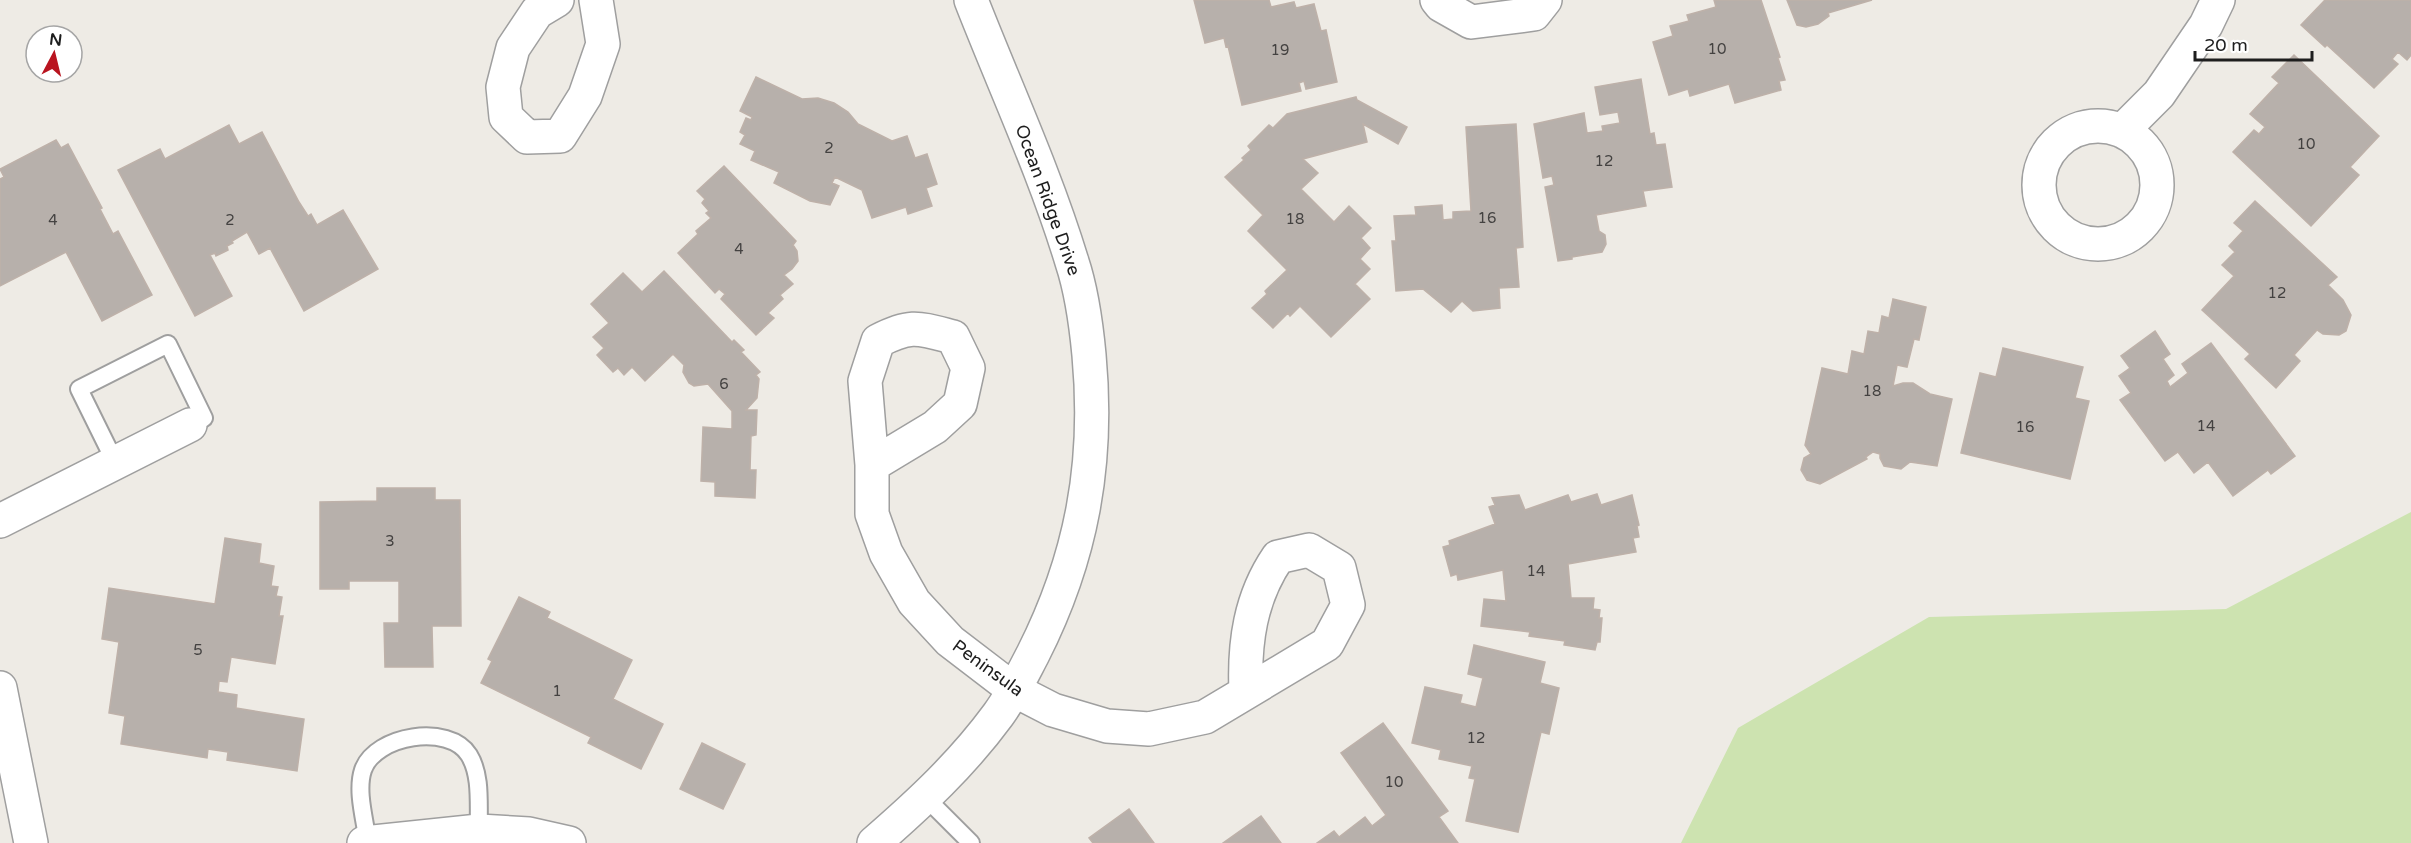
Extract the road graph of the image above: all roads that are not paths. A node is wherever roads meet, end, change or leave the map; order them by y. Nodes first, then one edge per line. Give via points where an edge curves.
1 (557, 0) edge
2 (597, 0) edge
3 (971, 0) edge
4 (1437, 0) edge
5 (1545, 0) edge
6 (2218, 0) edge
7 (2122, 131) dead end
8 (190, 425) joint
9 (115, 462) junction
10 (872, 465) dead end
11 (0, 521) edge
12 (0, 688) edge
13 (1014, 690) junction
14 (1246, 691) dead end
15 (926, 798) junction
16 (479, 831) junction
17 (31, 843) edge
18 (366, 843) edge
19 (569, 843) edge
20 (874, 843) edge
21 (971, 843) edge

1 - 2 street via 537,12 513,48 503,87 506,117 527,137 560,136 585,96 603,44
3 - 13 street, Ocean Ridge Drive via 1073,264 1085,318 1093,402 1091,458 1083,513 1069,567 1050,620
4 - 5 street via 1471,22 1533,14
6 - 7 street via 2206,25 2159,94
8 - 9 street
8 - 9 lane via 204,418 168,344 79,389
9 - 11 street
10 - 13 street, Peninsula via 872,514 886,553 914,602 950,641
12 - 17 street
13 - 14 street, Peninsula via 1053,710 1107,726 1149,729 1205,717
13 - 15 street, Ocean Ridge Drive via 967,754
15 - 20 street, Ocean Ridge Drive
15 - 21 lane
16 - 18 street
16 - 18 lane via 477,770 467,752 450,740 429,736 391,742 373,753 363,769
16 - 19 street via 529,834

